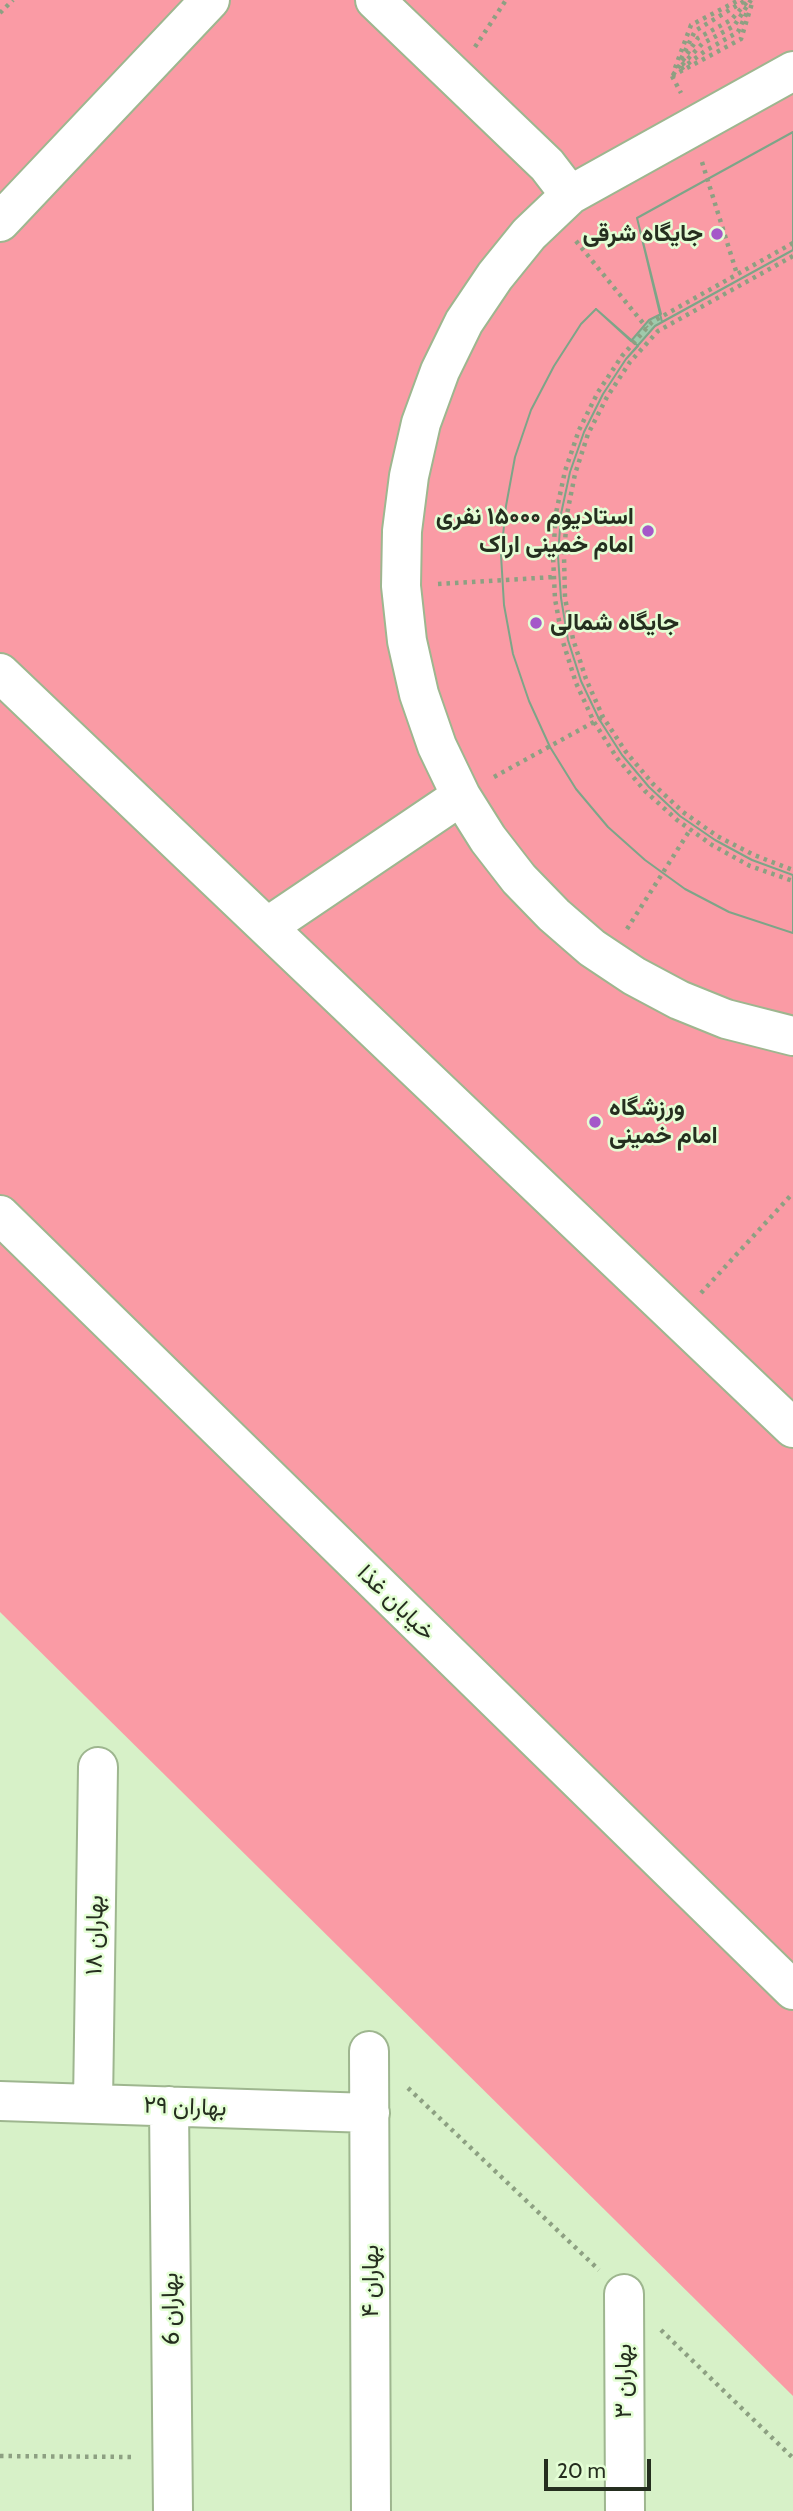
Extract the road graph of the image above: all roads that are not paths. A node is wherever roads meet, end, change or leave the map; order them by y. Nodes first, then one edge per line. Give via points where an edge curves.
1 (210, 0) edge
2 (375, 0) edge
3 (793, 71) edge
4 (570, 195) junction
5 (0, 222) edge
6 (0, 673) edge
7 (461, 796) junction
8 (267, 928) junction
9 (793, 1036) edge
10 (0, 1215) edge
11 (793, 1428) edge
12 (98, 1767) dead end
13 (793, 1990) edge
14 (369, 2051) road end
15 (0, 2101) edge
16 (93, 2103) junction
17 (169, 2106) junction
18 (370, 2113) junction
19 (624, 2294) road end
20 (173, 2511) edge
21 (372, 2511) edge
22 (625, 2511) edge

1 - 5 street
2 - 4 street via 547,164
3 - 4 street
4 - 7 street via 529,234 464,322 421,423 408,476 401,531 407,641 419,694
6 - 8 street
7 - 8 street
7 - 9 street via 519,879 554,915 608,958 679,1000 726,1019
8 - 11 street
10 - 13 street, خیابان غذا
12 - 16 street, بهاران ۱۸
14 - 18 street, بهاران ۴
15 - 16 street, بهاران ۲۹
16 - 17 street, بهاران ۲۹
17 - 18 street, بهاران ۲۹
17 - 20 street, بهاران 6
18 - 21 street, بهاران ۴
19 - 22 street, بهاران ۳

